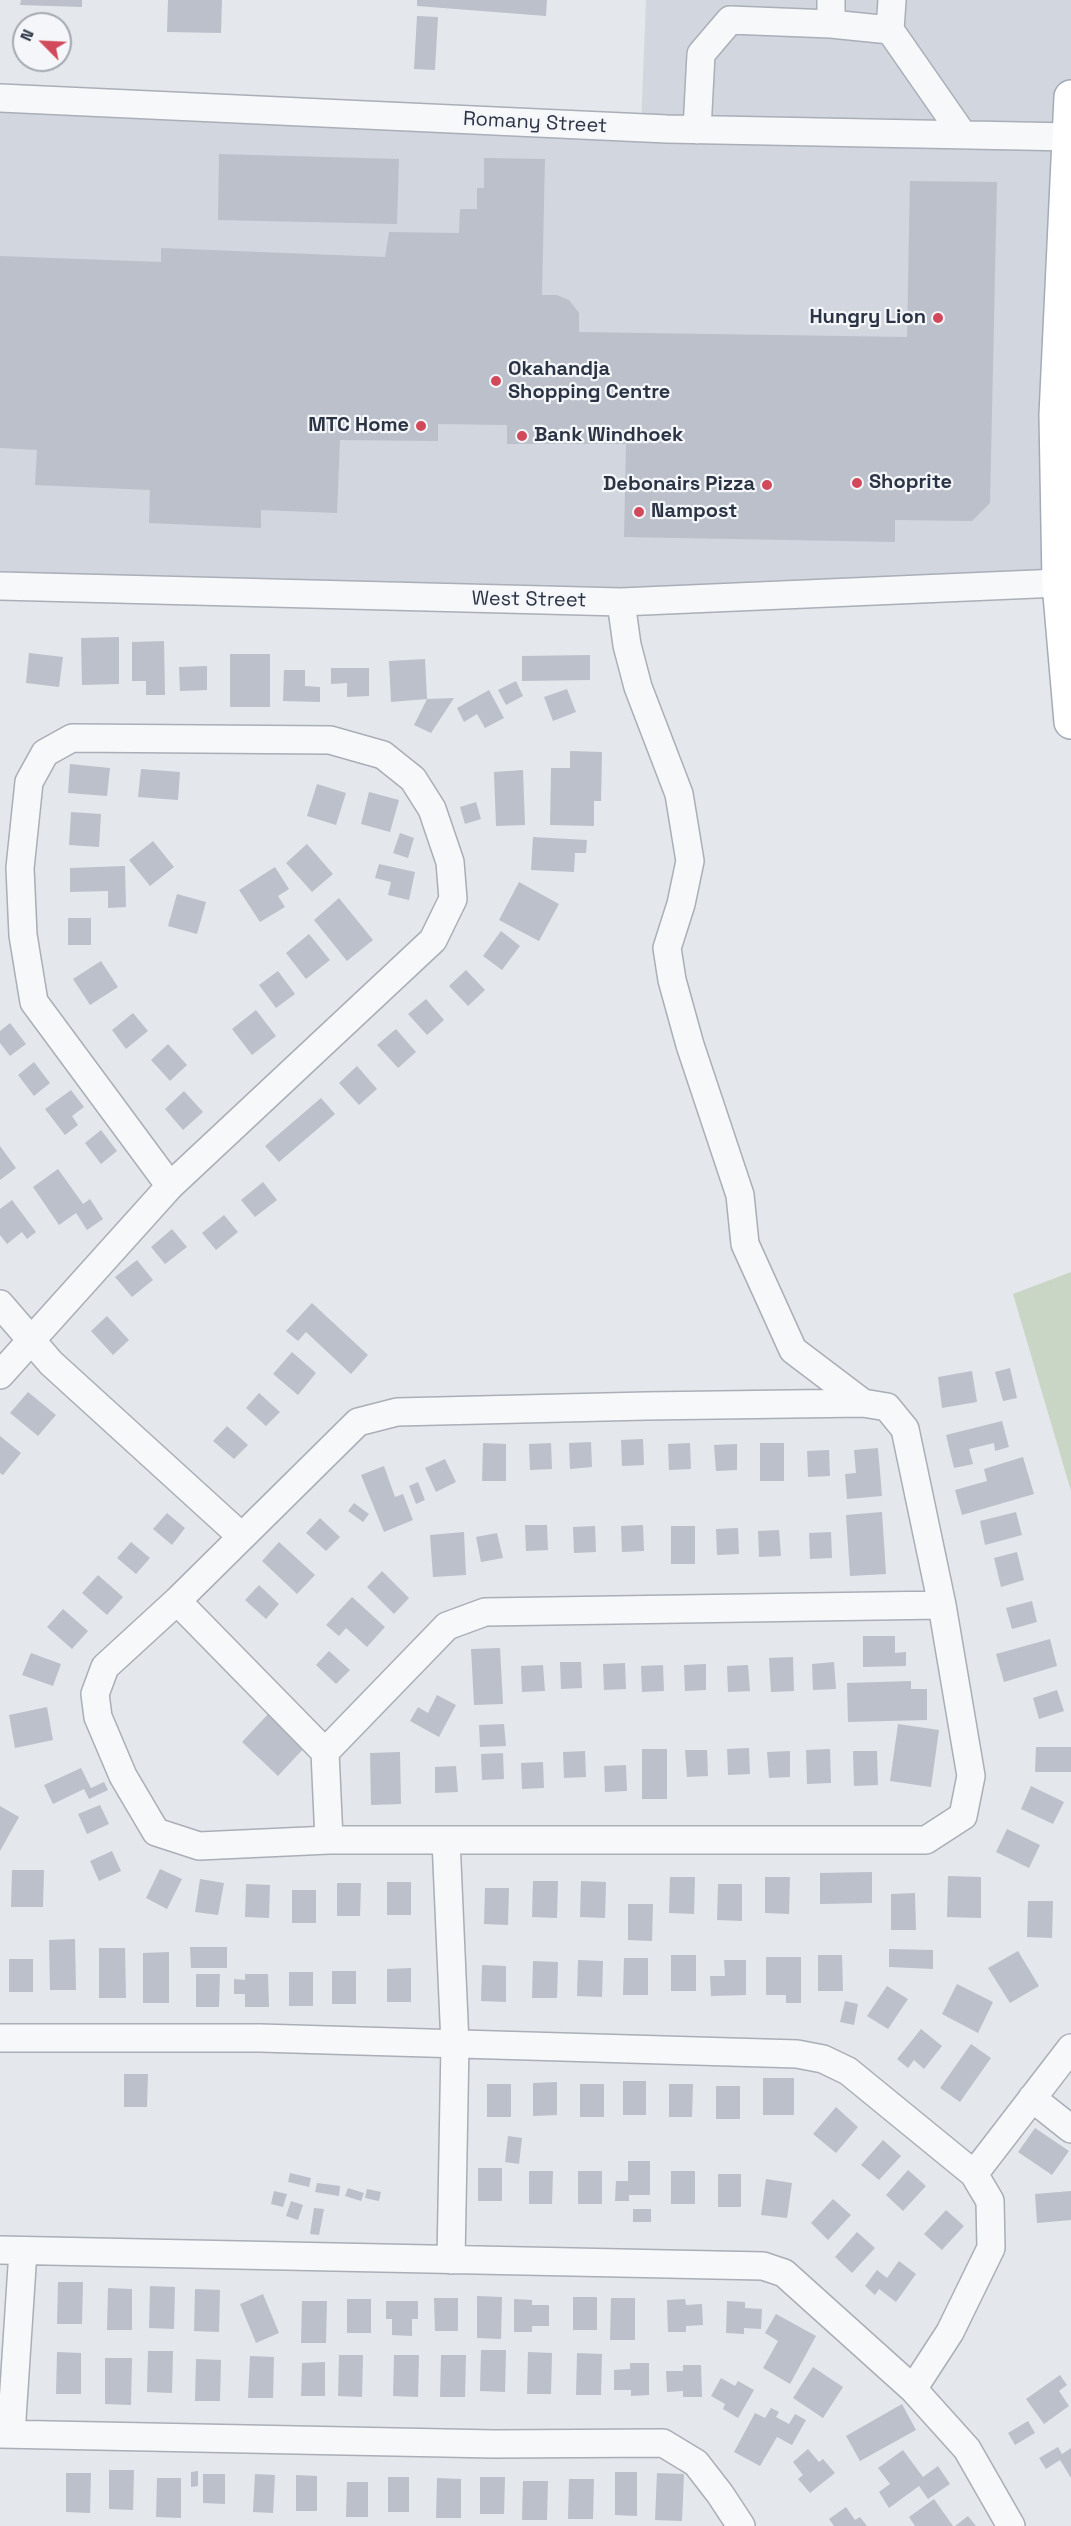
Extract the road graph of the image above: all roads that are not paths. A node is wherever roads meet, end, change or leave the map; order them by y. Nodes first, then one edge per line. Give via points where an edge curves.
1 (892, 0) edge
2 (831, 12) edge
3 (891, 30) junction
4 (1071, 97) edge
5 (0, 98) edge
6 (697, 130) junction
7 (963, 135) junction
8 (1070, 137) edge
9 (1059, 583) junction
10 (0, 586) edge
11 (621, 602) junction
12 (1071, 722) edge
13 (10, 868) edge
14 (170, 1186) junction
15 (0, 1304) edge
16 (29, 1340) junction
17 (0, 1375) edge
18 (863, 1403) junction
19 (241, 1536) junction
20 (177, 1601) junction
21 (942, 1605) junction
22 (325, 1752) junction
23 (329, 1840) junction
24 (446, 1840) junction
25 (0, 2038) edge
26 (455, 2044) junction
27 (1071, 2048) edge
28 (1032, 2098) junction
29 (1071, 2129) edge
30 (974, 2174) junction
31 (12, 2251) edge
32 (451, 2260) junction
33 (913, 2389) junction
34 (5, 2434) edge
35 (741, 2526) edge
36 (1011, 2526) edge

1 - 3 street
2 - 3 street
2 - 6 street via 730,20 701,54
3 - 7 street
4 - 8 main road
5 - 6 street, Romany Street
6 - 7 street, Romany Street
7 - 8 street, Romany Street
8 - 9 main road via 1056,414
9 - 11 street, West Street
9 - 12 main road
10 - 11 street, West Street
11 - 18 street via 638,687 679,794 690,861 666,948 672,980 740,1195 745,1244 793,1350
13 - 14 street via 34,1002
13 - 14 street via 29,782 45,753 72,738 330,740 383,755 413,779 432,809 450,862 453,899 433,940
14 - 16 street
15 - 16 street
16 - 17 street
16 - 19 street
18 - 19 street via 397,1412 358,1422
18 - 21 street via 887,1407 905,1429
19 - 20 street
20 - 22 street
20 - 23 street via 105,1667 95,1694 98,1717 123,1776 156,1832 199,1846
21 - 22 street via 485,1612 447,1626
21 - 24 street via 971,1776 963,1816 926,1840
22 - 23 street
23 - 24 street
24 - 26 street
25 - 26 street via 260,2038
26 - 30 street via 797,2054 823,2059 848,2071
26 - 32 street
27 - 28 street
28 - 29 street
28 - 30 street
30 - 33 street via 990,2201 992,2248 950,2332
31 - 32 street
31 - 34 street
32 - 33 street via 763,2266 784,2273
33 - 36 street via 967,2449
34 - 35 street via 482,2444 663,2443 696,2463

